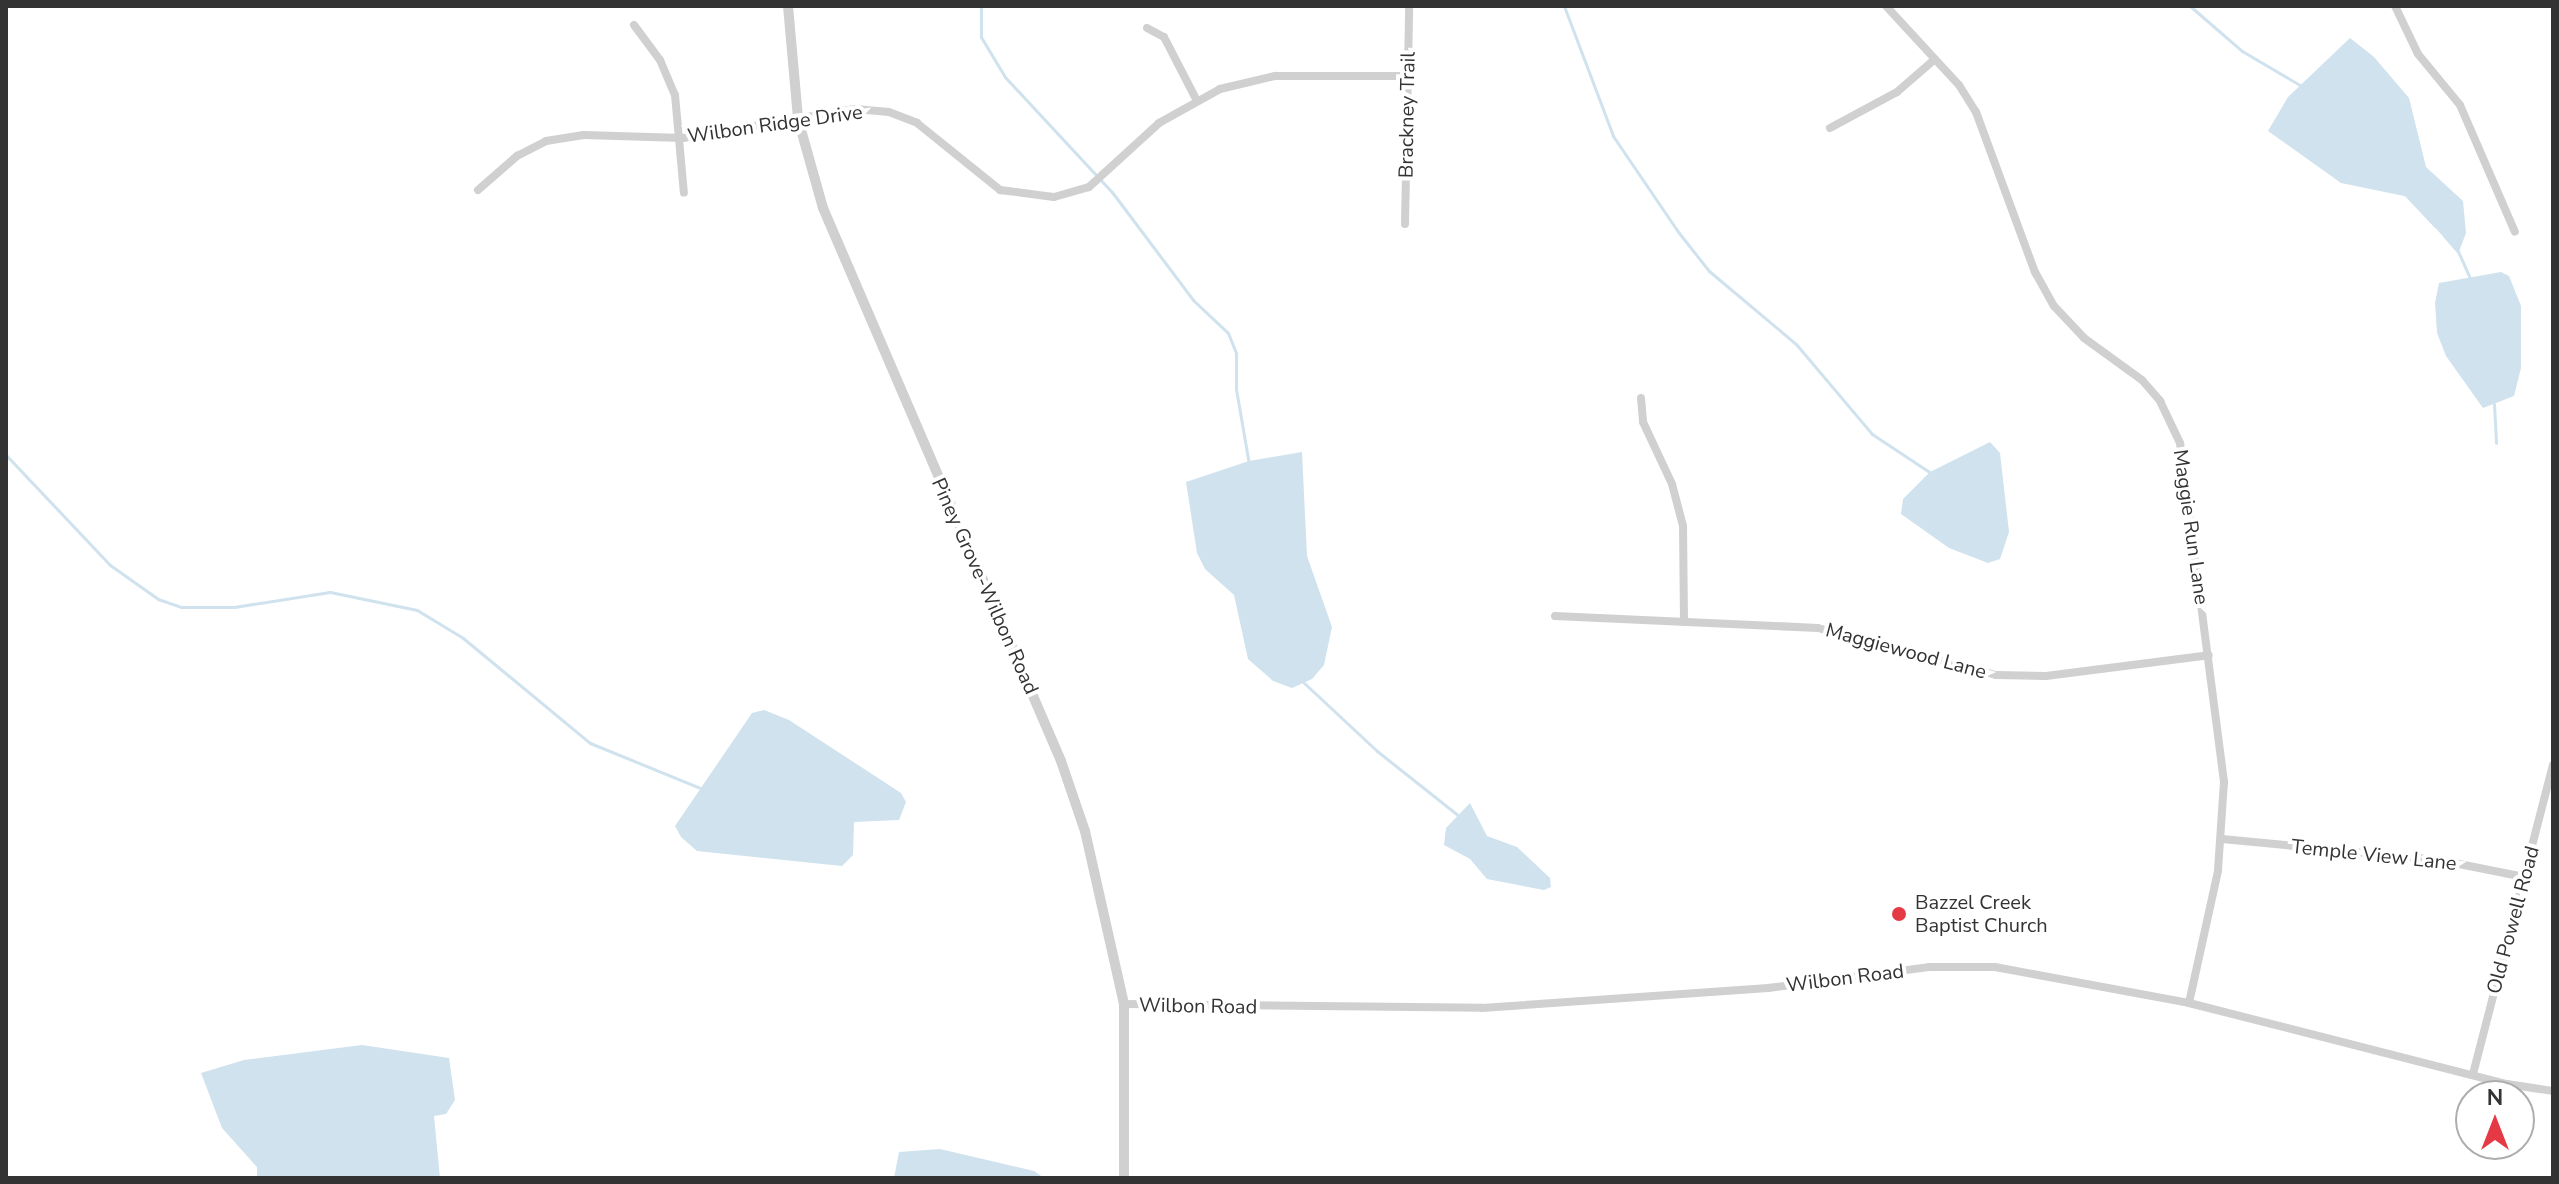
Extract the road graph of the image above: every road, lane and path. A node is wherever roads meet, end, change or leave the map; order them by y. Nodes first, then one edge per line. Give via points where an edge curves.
1 (788, 6) edge
2 (1409, 6) edge
3 (1886, 6) edge
4 (2395, 6) edge
5 (634, 25) dead end
6 (1147, 28) dead end
7 (1935, 59) junction
8 (1408, 76) junction
9 (1196, 99) junction
10 (798, 119) junction
11 (1830, 128) dead end
12 (683, 138) junction
13 (478, 190) dead end
14 (684, 193) dead end
15 (1405, 224) dead end
16 (2515, 232) dead end
17 (1641, 398) dead end
18 (1555, 616) dead end
19 (1684, 622) junction
20 (2209, 655) junction
21 (2553, 765) edge
22 (2222, 839) junction
23 (2524, 877) junction
24 (2189, 1003) junction
25 (1124, 1004) junction
26 (2473, 1074) junction
27 (2553, 1091) edge
28 (1124, 1178) edge

1 - 10 street, Piney Grove-Wilbon Road
2 - 8 street, Brackney Trail
3 - 7 street, Maggie Run Lane
4 - 16 street via 2418,54 2460,105
5 - 12 street via 660,60 675,95
6 - 9 street via 1164,37
7 - 11 street via 1897,92
7 - 20 street, Maggie Run Lane via 1959,85 1984,128 2035,272 2054,306 2084,338 2142,380 2175,430
8 - 9 street, Wilbon Ridge Drive via 1260,77
8 - 15 street, Brackney Trail
9 - 10 street, Wilbon Ridge Drive via 1159,123 1089,187 1041,198 988,183 903,115 855,109
10 - 12 street, Wilbon Ridge Drive
10 - 25 street, Piney Grove-Wilbon Road via 823,208 1061,761 1093,858
12 - 13 street, Wilbon Ridge Drive via 584,135 546,141 517,156
12 - 14 street
17 - 19 street via 1643,422 1672,484 1683,526
18 - 19 street, Maggiewood Lane
19 - 20 street, Maggiewood Lane via 1838,631 1996,675 2046,676
20 - 22 street, Maggie Run Lane via 2224,782
21 - 23 street, Old Powell Road
22 - 23 street, Temple View Lane via 2439,860
22 - 24 street, Maggie Run Lane
23 - 26 street, Old Powell Road
24 - 25 street, Wilbon Road via 2034,972 1972,966 1712,993 1496,1007
24 - 26 street, Wilbon Road
25 - 28 street, Piney Grove-Wilbon Road
26 - 27 street, Wilbon Road

